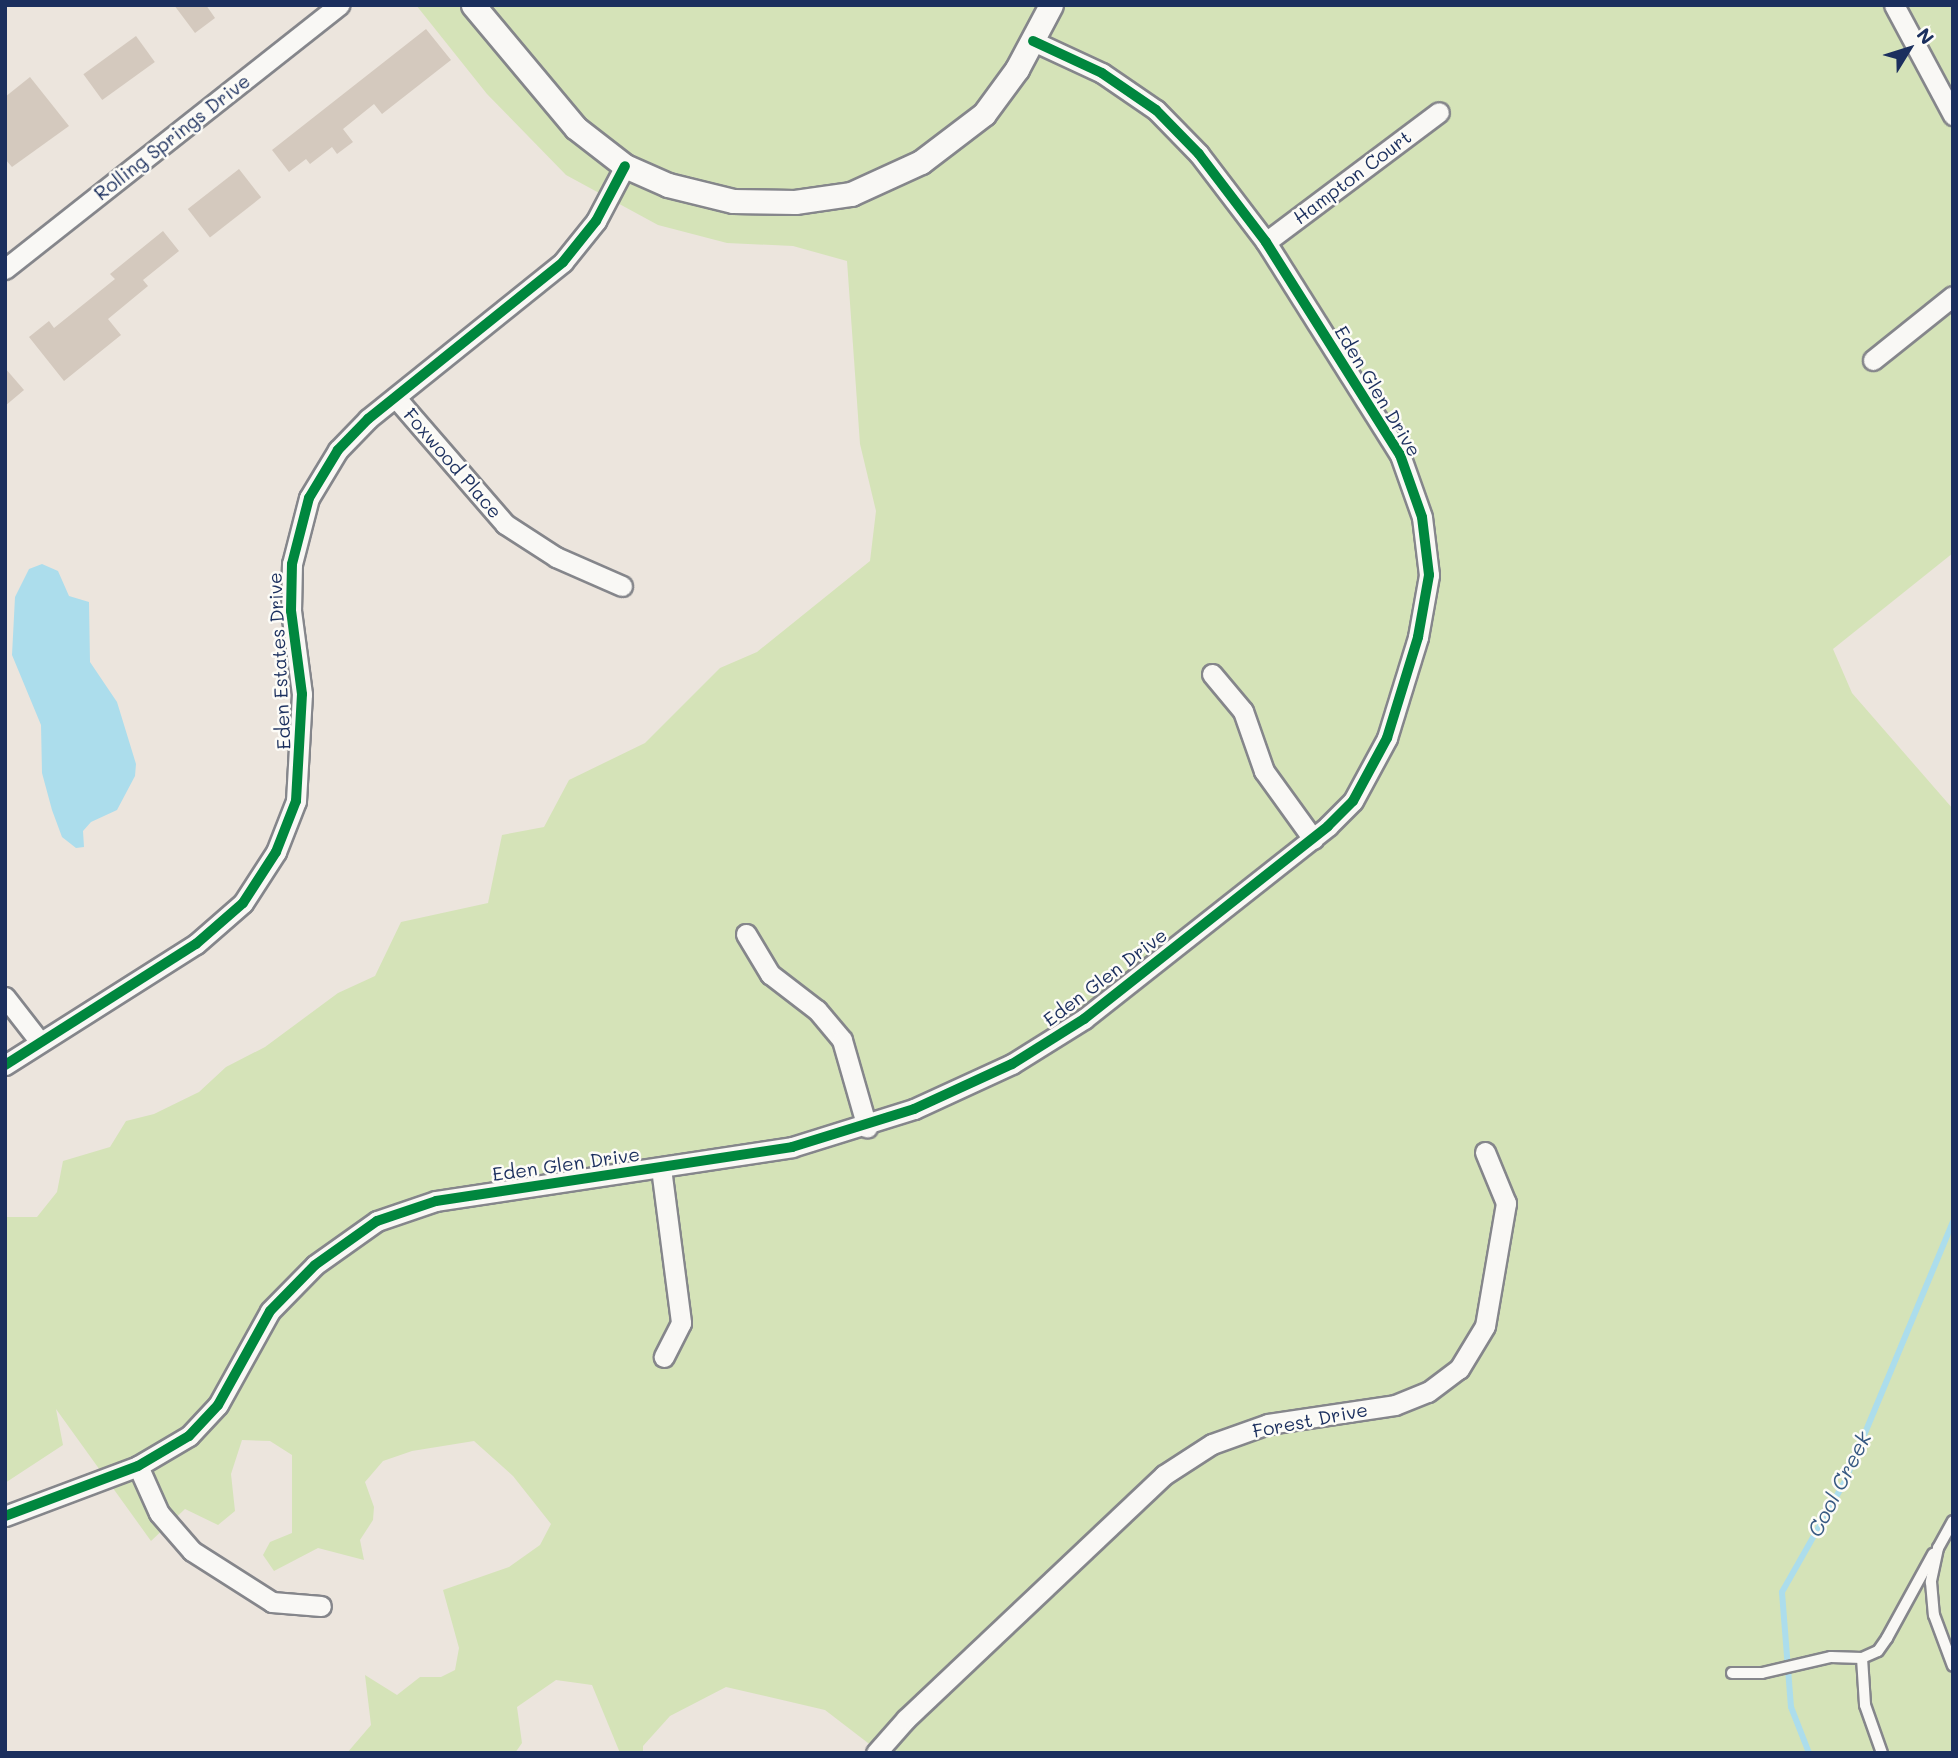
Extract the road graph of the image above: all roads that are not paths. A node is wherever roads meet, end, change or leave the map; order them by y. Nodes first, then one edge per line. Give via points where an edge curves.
1 (339, 5) edge
2 (473, 5) edge
3 (1051, 5) edge
4 (1894, 5) edge
5 (1033, 41) junction
6 (1439, 112) dead end
7 (1953, 115) edge
8 (625, 166) junction
9 (1266, 242) junction
10 (5, 270) edge
11 (1953, 296) edge
12 (1873, 360) dead end
13 (396, 398) junction
14 (622, 586) dead end
15 (1212, 674) dead end
16 (1312, 839) junction
17 (746, 934) dead end
18 (5, 997) edge
19 (40, 1042) junction
20 (5, 1065) edge
21 (867, 1127) junction
22 (1485, 1152) dead end
23 (661, 1168) junction
24 (664, 1357) dead end
25 (138, 1466) junction
26 (5, 1516) edge
27 (1953, 1521) edge
28 (1939, 1547) junction
29 (321, 1606) dead end
30 (1862, 1658) junction
31 (1953, 1666) edge
32 (1732, 1673) dead end
33 (876, 1753) edge
34 (1882, 1753) edge

1 - 10 street, Rolling Springs Drive
2 - 8 street via 527,75 576,128
3 - 5 street
4 - 7 street
5 - 8 street via 984,114 921,162 851,194 795,202 733,201 668,185
5 - 9 street, Eden Glen Drive via 1102,73 1156,110 1199,154
6 - 9 street, Hampton Court
8 - 13 street, Eden Estates Drive via 596,221 563,262
9 - 16 street, Eden Glen Drive via 1400,455 1422,517 1429,575 1418,637 1387,738 1353,801
11 - 12 street
13 - 14 street, Foxwood Place via 505,524 556,557
13 - 19 street, Eden Estates Drive via 338,450 309,498 292,564 290,611 302,694 301,756 296,801 276,852 243,903 195,944
15 - 16 street via 1243,711 1264,771
16 - 21 street, Eden Glen Drive via 1084,1019 1012,1064
17 - 21 street via 770,974 817,1010 842,1040
18 - 19 street
19 - 20 street, Eden Estates Drive
21 - 23 street, Eden Glen Drive via 792,1147
22 - 33 street, Forest Drive via 1506,1203 1485,1326 1459,1369 1428,1392 1395,1405 1257,1428 1212,1444 1164,1475 906,1719
23 - 24 street, Eden Glen Drive via 681,1323
23 - 25 street, Eden Glen Drive via 436,1201 377,1221 315,1265 270,1311 218,1405 189,1436
25 - 26 street, Eden Glen Drive
25 - 29 street via 159,1513 192,1551 272,1602
27 - 28 lane
28 - 30 lane via 1878,1651
28 - 31 lane via 1930,1583 1932,1605
30 - 32 lane via 1831,1657 1762,1673
30 - 34 lane via 1865,1705

